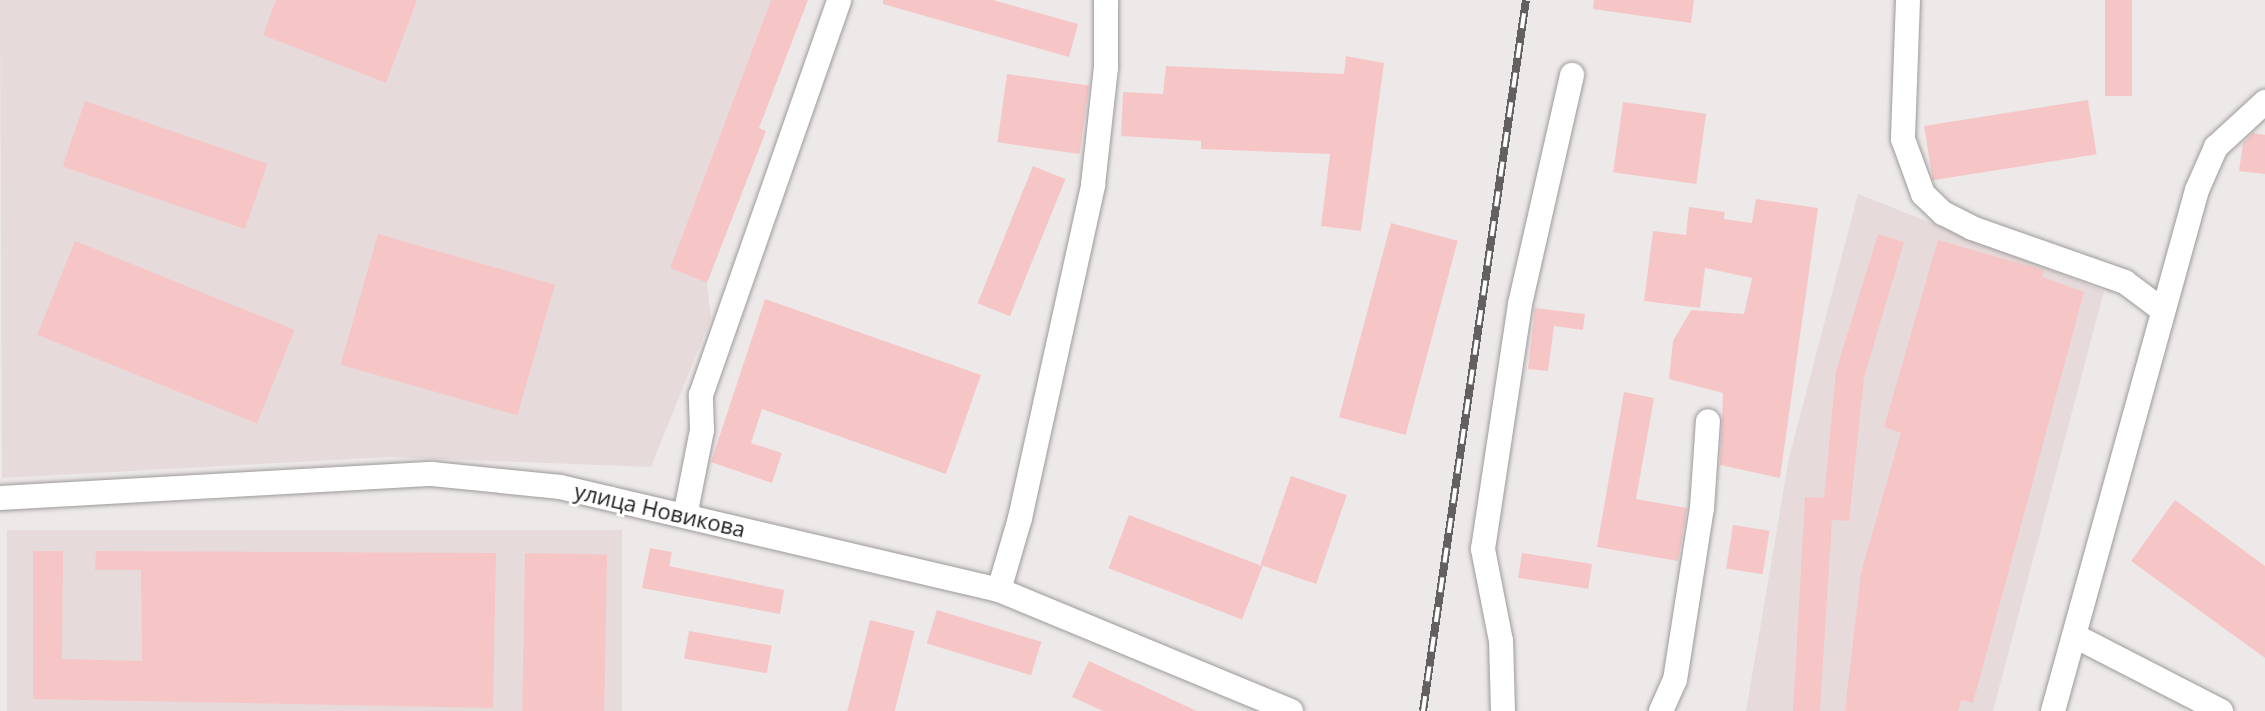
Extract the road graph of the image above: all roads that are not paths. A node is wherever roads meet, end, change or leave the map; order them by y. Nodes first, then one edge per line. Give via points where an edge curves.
1 (839, 0) edge
2 (1106, 0) edge
3 (1908, 0) edge
4 (1572, 75) dead end
5 (2265, 102) edge
6 (2161, 309) junction
7 (1708, 421) dead end
8 (0, 498) edge
9 (685, 516) junction
10 (999, 590) junction
11 (2077, 637) junction
12 (1291, 711) edge
13 (1503, 711) edge
14 (1661, 711) edge
15 (2053, 711) edge
16 (2221, 711) edge

1 - 9 street via 701,395 702,430
2 - 10 street via 1106,68 1093,185 1020,518
3 - 6 street via 1903,139 1923,194 1943,213 1972,228 2125,282
4 - 13 street via 1520,304 1483,549 1501,641
5 - 6 street via 2216,147
6 - 11 street
7 - 14 street via 1702,508 1675,680
8 - 9 street, улица Новикова via 432,474 560,487
9 - 10 street, улица Новикова
10 - 12 street, улица Новикова
11 - 15 street
11 - 16 street

